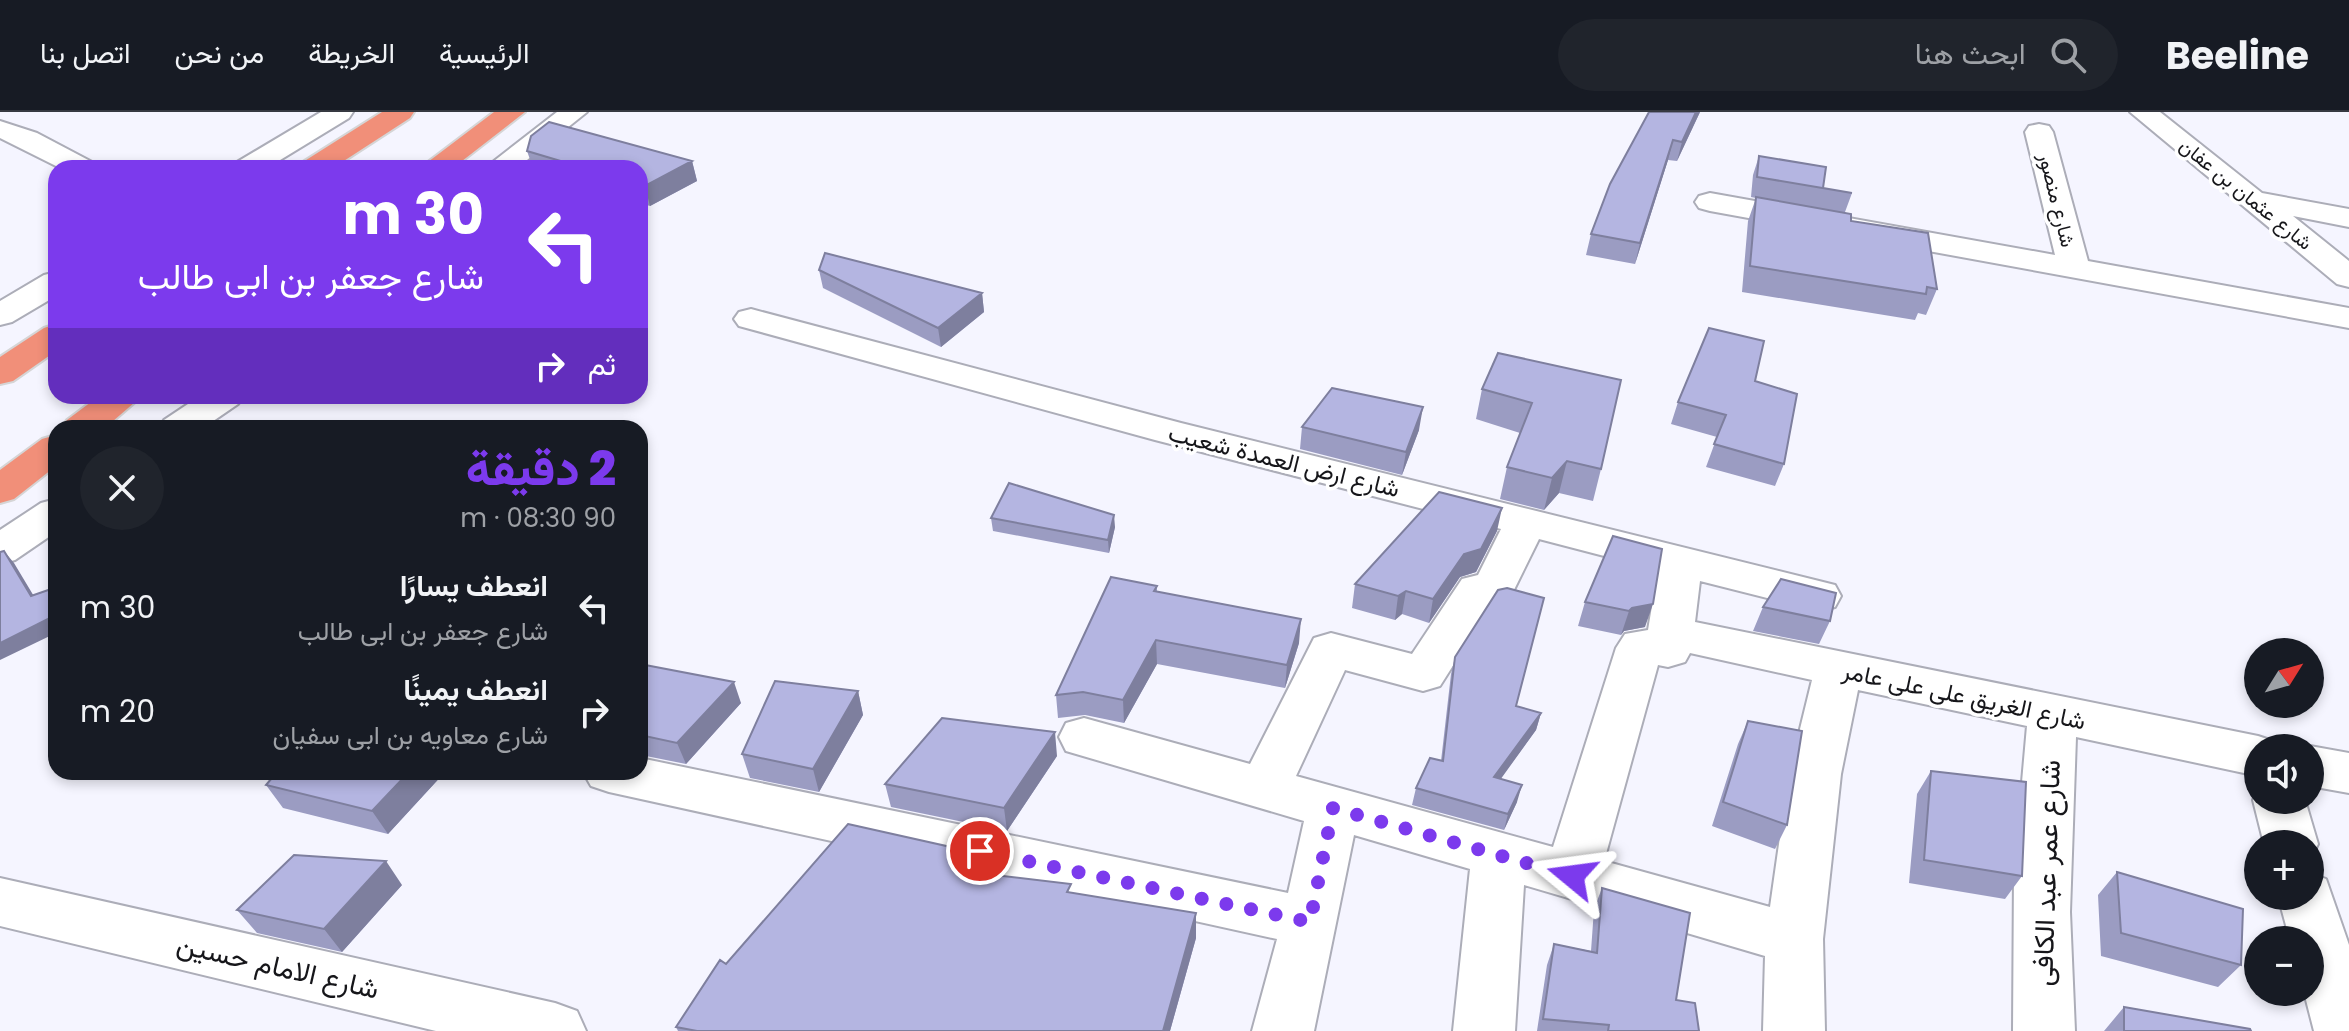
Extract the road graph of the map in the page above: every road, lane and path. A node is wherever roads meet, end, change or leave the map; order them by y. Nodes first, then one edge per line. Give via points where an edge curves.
1 (340, 112) edge
2 (401, 112) edge
3 (512, 112) edge
4 (574, 112) edge
5 (2143, 112) edge
6 (0, 129) edge
7 (2039, 132) dead end
8 (67, 160) edge
9 (260, 160) edge
10 (326, 160) edge
11 (445, 160) edge
12 (510, 160) edge
13 (2253, 200) junction
14 (1710, 202) dead end
15 (2349, 218) edge
16 (2074, 268) junction
17 (2349, 277) edge
18 (48, 287) edge
19 (0, 315) edge
20 (2349, 318) edge
21 (751, 319) dead end
22 (48, 340) edge
23 (0, 373) edge
24 (112, 404) edge
25 (213, 404) edge
26 (92, 420) edge
27 (190, 420) edge
28 (48, 453) edge
29 (0, 490) edge
30 (1526, 522) junction
31 (48, 531) edge
32 (0, 550) edge
33 (1681, 562) junction
34 (1819, 596) edge
35 (1671, 633) junction
36 (1838, 670) junction
37 (2053, 714) junction
38 (1084, 737) dead end
39 (2244, 753) edge
40 (2324, 769) edge
41 (2349, 773) edge
42 (646, 780) edge
43 (1264, 788) junction
44 (1333, 808) junction
45 (1499, 855) junction
46 (1572, 876) junction
47 (0, 902) edge
48 (2310, 910) edge
49 (1310, 922) junction
50 (1794, 939) junction
51 (555, 1031) edge
52 (1283, 1031) edge
53 (1484, 1031) edge
54 (1794, 1031) edge
55 (2044, 1031) edge
56 (2345, 1031) edge

1 - 9 street
2 - 10 highway
3 - 11 highway
4 - 12 street
5 - 13 street, شارع عثمان بن عفان
6 - 8 street
7 - 16 street, شارع منصور
13 - 15 street
13 - 17 street, شارع عثمان بن عفان
14 - 16 street
16 - 20 street
18 - 19 street
21 - 30 street, شارع ارض العمدة شعيب
22 - 23 highway
24 - 26 highway
25 - 27 street
28 - 29 highway
30 - 33 street, شارع ارض العمدة شعيب
30 - 43 street via 1493,589 1478,590 1423,674 1331,650
31 - 32 street
33 - 34 street, شارع ارض العمدة شعيب
33 - 35 street
35 - 36 street, شارع الغريق على على عامر
35 - 46 street via 1668,650 1639,648
36 - 37 street, شارع الغريق على على عامر
36 - 50 street via 1815,774
37 - 39 street, شارع الغريق على على عامر
37 - 55 street, شارع عمر عبد الكافى via 2041,911
38 - 43 street
40 - 41 street
42 - 49 street
43 - 44 street
44 - 45 street
44 - 49 street
45 - 46 street
45 - 53 street
46 - 50 street
47 - 51 street, شارع الامام حسين
48 - 56 street
49 - 52 street
50 - 54 street

